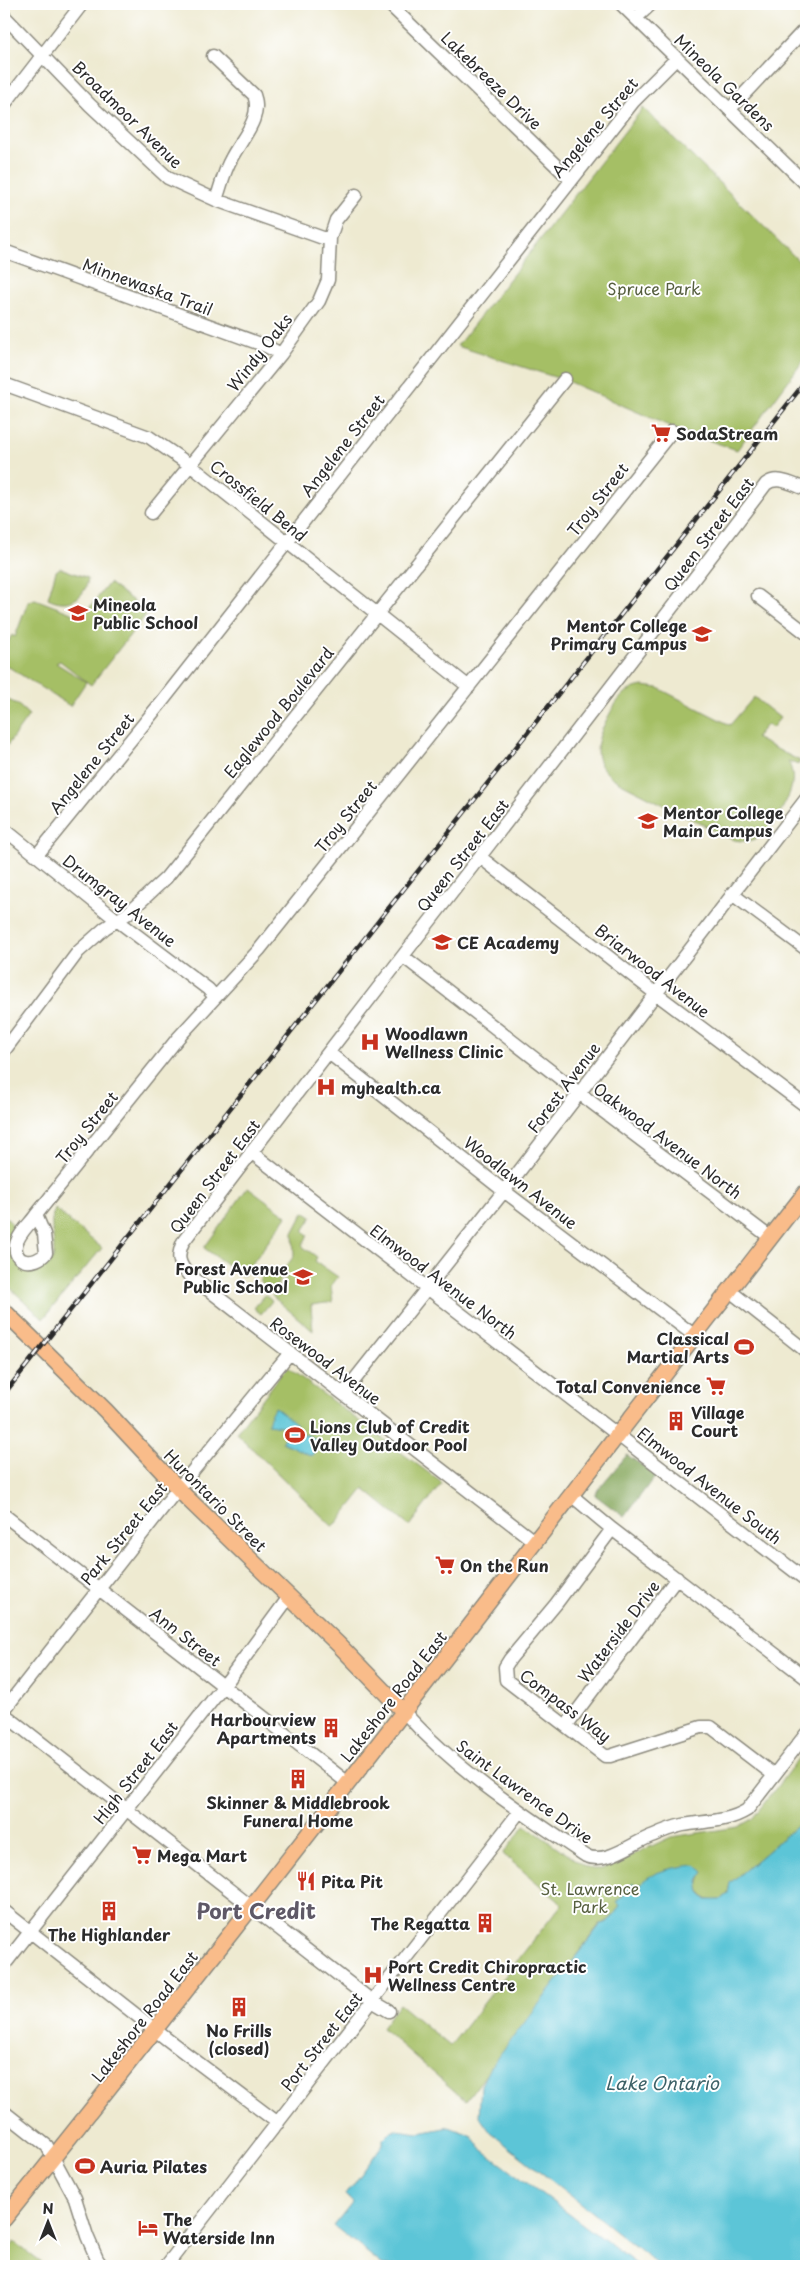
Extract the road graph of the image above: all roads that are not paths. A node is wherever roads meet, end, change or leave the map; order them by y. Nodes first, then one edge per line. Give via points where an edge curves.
1 (82, 4) edge
2 (390, 4) edge
3 (622, 4) edge
4 (651, 4) edge
5 (4, 16) edge
6 (636, 18) junction
7 (806, 28) edge
8 (44, 55) junction
9 (213, 56) dead end
10 (677, 58) junction
11 (4, 105) edge
12 (730, 109) junction
13 (571, 180) junction
14 (806, 184) edge
15 (356, 195) dead end
16 (216, 200) junction
17 (330, 238) junction
18 (4, 251) edge
19 (281, 354) junction
20 (565, 379) dead end
21 (4, 384) edge
22 (672, 431) dead end
23 (190, 465) junction
24 (806, 489) edge
25 (151, 513) dead end
26 (286, 542) junction
27 (758, 596) dead end
28 (376, 615) junction
29 (804, 626) edge
30 (469, 687) junction
31 (806, 799) edge
32 (4, 829) edge
33 (37, 855) junction
34 (480, 857) junction
35 (732, 894) junction
36 (118, 921) junction
37 (806, 949) edge
38 (404, 957) junction
39 (655, 993) junction
40 (215, 997) junction
41 (4, 1052) edge
42 (329, 1053) junction
43 (579, 1093) junction
44 (806, 1106) edge
45 (251, 1152) junction
46 (504, 1191) junction
47 (806, 1192) edge
48 (36, 1215) dead end
49 (771, 1238) junction
50 (178, 1252) joint
51 (426, 1288) junction
52 (730, 1291) junction
53 (4, 1311) edge
54 (695, 1336) junction
55 (806, 1351) edge
56 (289, 1354) junction
57 (344, 1393) junction
58 (618, 1435) junction
59 (179, 1489) junction
60 (571, 1496) junction
61 (4, 1515) edge
62 (612, 1529) junction
63 (535, 1542) junction
64 (677, 1578) junction
65 (806, 1580) edge
66 (99, 1589) junction
67 (289, 1597) junction
68 (806, 1678) edge
69 (224, 1686) junction
70 (4, 1712) edge
71 (404, 1712) junction
72 (566, 1726) junction
73 (806, 1734) edge
74 (774, 1775) junction
75 (348, 1783) junction
76 (126, 1808) junction
77 (520, 1811) junction
78 (252, 1906) junction
79 (4, 1911) edge
80 (30, 1932) junction
81 (4, 1965) edge
82 (372, 2001) junction
83 (389, 2011) dead end
84 (155, 2030) junction
85 (4, 2112) edge
86 (278, 2123) junction
87 (53, 2160) junction
88 (4, 2219) edge
89 (102, 2266) edge
90 (166, 2266) edge

1 - 8 street
2 - 13 street, Lakebreeze Drive
3 - 6 street, Mineola Gardens
4 - 6 street
5 - 8 street, Broadmoor Avenue
6 - 10 street, Mineola Gardens
7 - 12 street
8 - 11 street
8 - 16 street, Broadmoor Avenue via 90,105 168,178
9 - 16 street via 254,95 257,104 253,121 230,161
10 - 12 street, Mineola Gardens
10 - 13 street, Angelene Street via 633,102
12 - 14 street, Mineola Gardens
13 - 26 street, Angelene Street
15 - 17 street, Windy Oaks via 336,220
16 - 17 street, Broadmoor Avenue
17 - 19 street, Windy Oaks via 325,291
18 - 19 street, Minnewaska Trail
19 - 23 street, Windy Oaks
20 - 28 street, Eaglewood Boulevard
21 - 23 street, Crossfield Bend via 149,437
22 - 30 street, Troy Street
23 - 25 street, Windy Oaks
23 - 26 street, Crossfield Bend
24 - 34 street, Queen Street East via 778,479 766,484
26 - 28 street, Crossfield Bend
26 - 33 street, Angelene Street via 158,707
27 - 29 street
28 - 30 street, Crossfield Bend
28 - 36 street, Eaglewood Boulevard via 166,878
30 - 40 street, Troy Street via 259,950
31 - 35 street, Forest Avenue
32 - 33 street, Drumgray Avenue
33 - 36 street, Drumgray Avenue
34 - 38 street, Queen Street East
34 - 39 street, Briarwood Avenue
35 - 37 street
35 - 39 street, Forest Avenue
36 - 40 street, Drumgray Avenue
36 - 41 street, Eaglewood Boulevard via 78,952
38 - 42 street, Queen Street East
38 - 43 street, Oakwood Avenue North
39 - 43 street, Forest Avenue
39 - 44 street, Briarwood Avenue
40 - 48 street, Troy Street via 178,1038
42 - 45 street, Queen Street East
42 - 46 street, Woodlawn Avenue
43 - 46 street, Forest Avenue
43 - 49 street, Oakwood Avenue North
45 - 50 street, Queen Street East
45 - 51 street, Elmwood Avenue North
46 - 51 street, Forest Avenue
46 - 54 street, Woodlawn Avenue
47 - 49 main road, Lakeshore Road East
49 - 52 main road, Lakeshore Road East
50 - 56 street, Rosewood Avenue via 179,1262 188,1274
51 - 57 street, Forest Avenue
51 - 58 street, Elmwood Avenue North
52 - 54 main road, Lakeshore Road East
52 - 55 street
53 - 59 main road, Hurontario Street via 106,1411
54 - 58 main road, Lakeshore Road East
56 - 57 street, Rosewood Avenue
56 - 59 street, Park Street East
57 - 63 street, Rosewood Avenue
58 - 60 main road, Lakeshore Road East
58 - 65 street, Elmwood Avenue South
59 - 66 street, Park Street East
59 - 67 main road, Hurontario Street
60 - 62 street
60 - 63 main road, Lakeshore Road East
61 - 66 street, Ann Street
62 - 64 street
62 - 72 street, Compass Way via 505,1667 506,1680
63 - 71 main road, Lakeshore Road East
64 - 68 street
64 - 72 street, Waterside Drive
66 - 69 street, Ann Street
66 - 70 street, Park Street East
67 - 69 street, High Street East
67 - 71 main road, Hurontario Street
69 - 75 street, Ann Street
69 - 76 street, High Street East
70 - 76 street
71 - 75 main road, Lakeshore Road East
71 - 77 street, Saint Lawrence Drive via 438,1748
72 - 74 street, Compass Way via 605,1756 711,1727
73 - 74 street, Saint Lawrence Drive
74 - 77 street, Saint Lawrence Drive via 747,1810 736,1817 682,1826 636,1841 596,1860
75 - 78 main road, Lakeshore Road East
76 - 78 street
76 - 80 street, High Street East
77 - 82 street, Port Street East
78 - 82 street
78 - 84 main road, Lakeshore Road East
79 - 80 street
80 - 81 street, High Street East
80 - 84 street
82 - 83 street
82 - 86 street, Port Street East
84 - 86 street
84 - 87 main road, Lakeshore Road East
85 - 87 street via 47,2146
86 - 90 street, Port Street East
87 - 88 main road, Lakeshore Road East
87 - 89 street via 75,2198 87,2236

